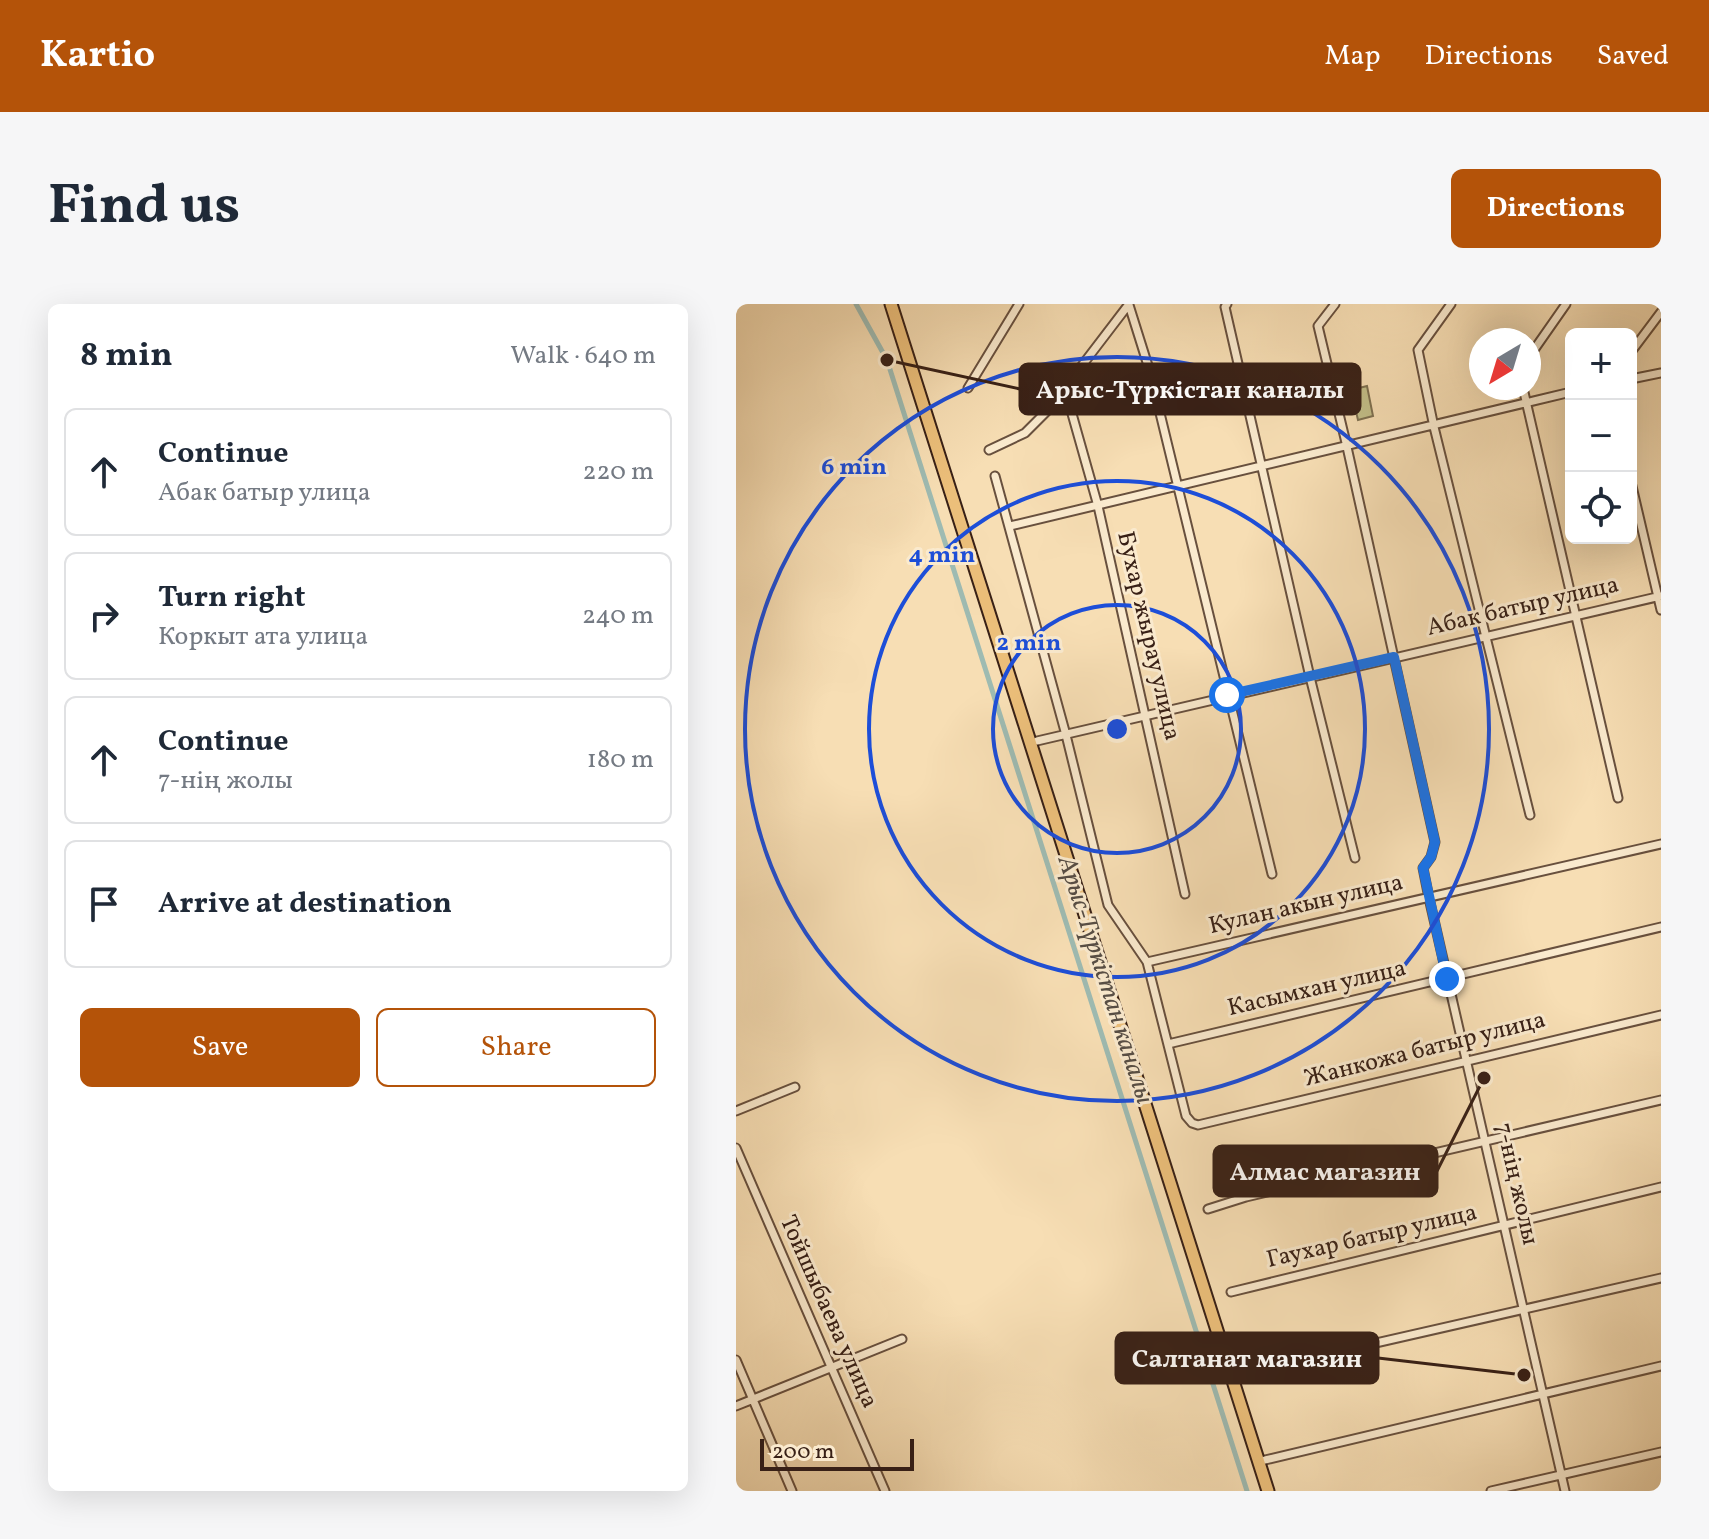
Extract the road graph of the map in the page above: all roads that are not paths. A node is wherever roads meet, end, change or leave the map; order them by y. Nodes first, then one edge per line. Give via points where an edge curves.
1 (891, 304) edge
2 (898, 304) edge
3 (1019, 304) edge
4 (1129, 304) edge
5 (1227, 304) edge
6 (1335, 304) edge
7 (1451, 304) edge
8 (1566, 304) edge
9 (1661, 312) edge
10 (1541, 340) edge
11 (1637, 344) edge
12 (1661, 373) edge
13 (1637, 378) edge
14 (968, 388) dead end
15 (1065, 389) junction
16 (1565, 393) edge
17 (1525, 400) edge
18 (1526, 403) junction
19 (1434, 427) junction
20 (1347, 447) junction
21 (989, 450) dead end
22 (1264, 467) junction
23 (995, 476) dead end
24 (1178, 487) junction
25 (1098, 506) junction
26 (1637, 506) edge
27 (1010, 526) junction
28 (1659, 596) edge
29 (1661, 610) edge
30 (1576, 616) junction
31 (1485, 638) junction
32 (1394, 657) junction
33 (1310, 677) junction
34 (1227, 695) junction
35 (1145, 716) junction
36 (1066, 735) junction
37 (1037, 741) junction
38 (1618, 798) dead end
39 (1530, 815) dead end
40 (1661, 844) edge
41 (1355, 858) dead end
42 (1272, 874) dead end
43 (1185, 894) dead end
44 (1429, 898) junction
45 (1661, 927) edge
46 (1147, 962) junction
47 (1447, 979) junction
48 (1661, 1015) edge
49 (1168, 1044) junction
50 (1467, 1059) junction
51 (795, 1087) dead end
52 (1661, 1100) edge
53 (736, 1111) edge
54 (1486, 1142) junction
55 (736, 1148) edge
56 (1661, 1187) edge
57 (1208, 1209) dead end
58 (1504, 1226) junction
59 (1661, 1278) edge
60 (1231, 1292) dead end
61 (1524, 1310) junction
62 (902, 1339) dead end
63 (736, 1360) edge
64 (1661, 1366) edge
65 (831, 1367) junction
66 (1253, 1371) dead end
67 (1544, 1394) junction
68 (753, 1399) junction
69 (736, 1406) edge
70 (1661, 1452) edge
71 (1265, 1460) junction
72 (1561, 1476) junction
73 (792, 1491) edge
74 (885, 1491) edge
75 (1268, 1491) edge
76 (1275, 1491) edge
77 (1491, 1491) edge
78 (1565, 1491) edge

1 - 75 highway
2 - 37 highway
3 - 14 street
4 - 15 street
4 - 24 street
5 - 22 street
6 - 20 street via 1318,326
7 - 19 street via 1418,350
8 - 10 street
9 - 11 street
12 - 13 street
15 - 21 street via 1025,433
15 - 25 street, Бухар жырау улица
16 - 18 street
17 - 18 street
18 - 19 street
18 - 30 street
19 - 20 street
19 - 31 street
20 - 22 street
20 - 32 street
22 - 24 street
22 - 33 street
23 - 27 street
24 - 25 street
24 - 34 street
25 - 27 street
25 - 35 street, Бухар жырау улица
26 - 28 street
27 - 36 street
28 - 29 street
28 - 30 street, Абак батыр улица
30 - 31 street, Абак батыр улица
30 - 38 street
31 - 32 street, Абак батыр улица
31 - 39 street
32 - 33 street, Абак батыр улица
32 - 44 street, 7-нің жолы via 1435,842 1423,868
33 - 34 street, Абак батыр улица
33 - 41 street
34 - 35 street, Абак батыр улица
34 - 42 street
35 - 36 street, Абак батыр улица
35 - 43 street, Бухар жырау улица
36 - 37 street, Абак батыр улица
36 - 46 street via 1108,905
37 - 71 highway
40 - 44 street, Кулан акын улица
44 - 46 street, Кулан акын улица
44 - 47 street, 7-нің жолы
45 - 47 street, Касымхан улица
46 - 49 street
47 - 49 street, Касымхан улица
47 - 50 street, 7-нің жолы
48 - 50 street, Жанкожа батыр улица
49 - 50 street, Жанкожа батыр улица via 1186,1116 1198,1125
50 - 54 street, 7-нің жолы
51 - 53 street
52 - 54 street
54 - 57 street
54 - 58 street, 7-нің жолы
55 - 65 street, Тойшыбаева улица
56 - 58 street, Гаухар батыр улица
58 - 60 street, Гаухар батыр улица
58 - 61 street, 7-нің жолы
59 - 61 street
61 - 66 street
61 - 67 street, 7-нің жолы
62 - 65 street
63 - 68 street
64 - 67 street
65 - 68 street
65 - 74 street, Тойшыбаева улица
67 - 71 street
67 - 72 street, 7-нің жолы
68 - 69 street
68 - 73 street
70 - 72 street
71 - 76 highway
72 - 77 street
72 - 78 street, 7-нің жолы

